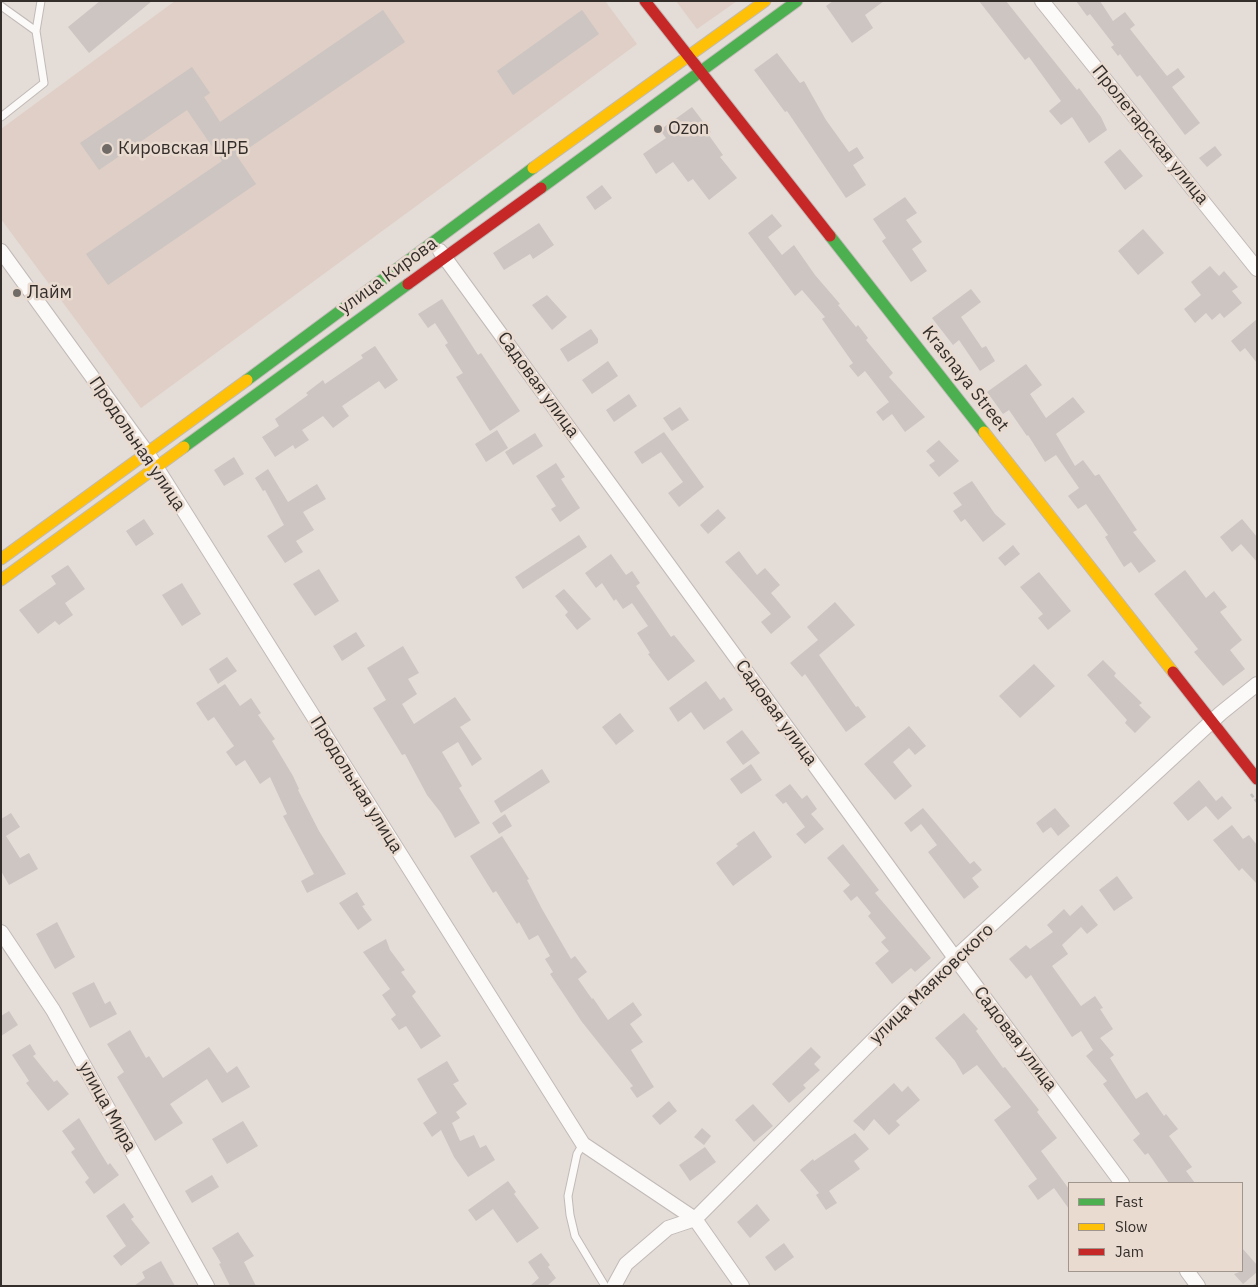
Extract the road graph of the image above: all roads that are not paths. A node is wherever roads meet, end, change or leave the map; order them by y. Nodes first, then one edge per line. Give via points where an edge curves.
1 (4, 1) edge
2 (41, 1) edge
3 (645, 1) edge
4 (765, 1) edge
5 (797, 1) edge
6 (1042, 1) edge
7 (4, 8) edge
8 (36, 31) junction
9 (688, 57) junction
10 (700, 73) junction
11 (1, 117) edge
12 (432, 241) junction
13 (1, 251) edge
14 (444, 256) junction
15 (1257, 269) edge
16 (148, 454) junction
17 (156, 469) junction
18 (1, 559) edge
19 (1, 580) edge
20 (1257, 684) edge
21 (1214, 721) junction
22 (1257, 779) edge
23 (1, 932) edge
24 (955, 958) junction
25 (583, 1144) junction
26 (1121, 1182) edge
27 (695, 1219) junction
28 (1188, 1272) edge
29 (207, 1286) edge
30 (605, 1286) edge
31 (614, 1286) edge
32 (742, 1286) edge
33 (1198, 1286) edge

1 - 7 lane
2 - 8 lane
3 - 9 street, Krasnaya Street
4 - 9 street, улица Кирова
5 - 10 street, улица Кирова
6 - 15 street, Пролетарская улица
7 - 8 lane
8 - 11 lane via 44,83
9 - 10 street, Krasnaya Street
9 - 12 street, улица Кирова
10 - 14 street, улица Кирова
10 - 21 street, Krasnaya Street
12 - 14 street, Садовая улица
12 - 16 street, улица Кирова
13 - 16 street, Продольная улица
14 - 17 street, улица Кирова
14 - 24 street, Садовая улица
16 - 17 street, Продольная улица
16 - 18 street, улица Кирова
17 - 19 street, улица Кирова
17 - 25 street, Продольная улица
20 - 21 street, улица Маяковского
21 - 22 street, Krasnaya Street
21 - 24 street, улица Маяковского
23 - 29 street, улица Мира via 53,1010
24 - 26 street, Садовая улица
24 - 27 street, улица Маяковского
25 - 27 street, Продольная улица
25 - 30 lane via 577,1154 568,1196 570,1214 575,1236
27 - 31 street, улица Маяковского via 668,1228 626,1264
27 - 32 street, Продольная улица
28 - 33 street

